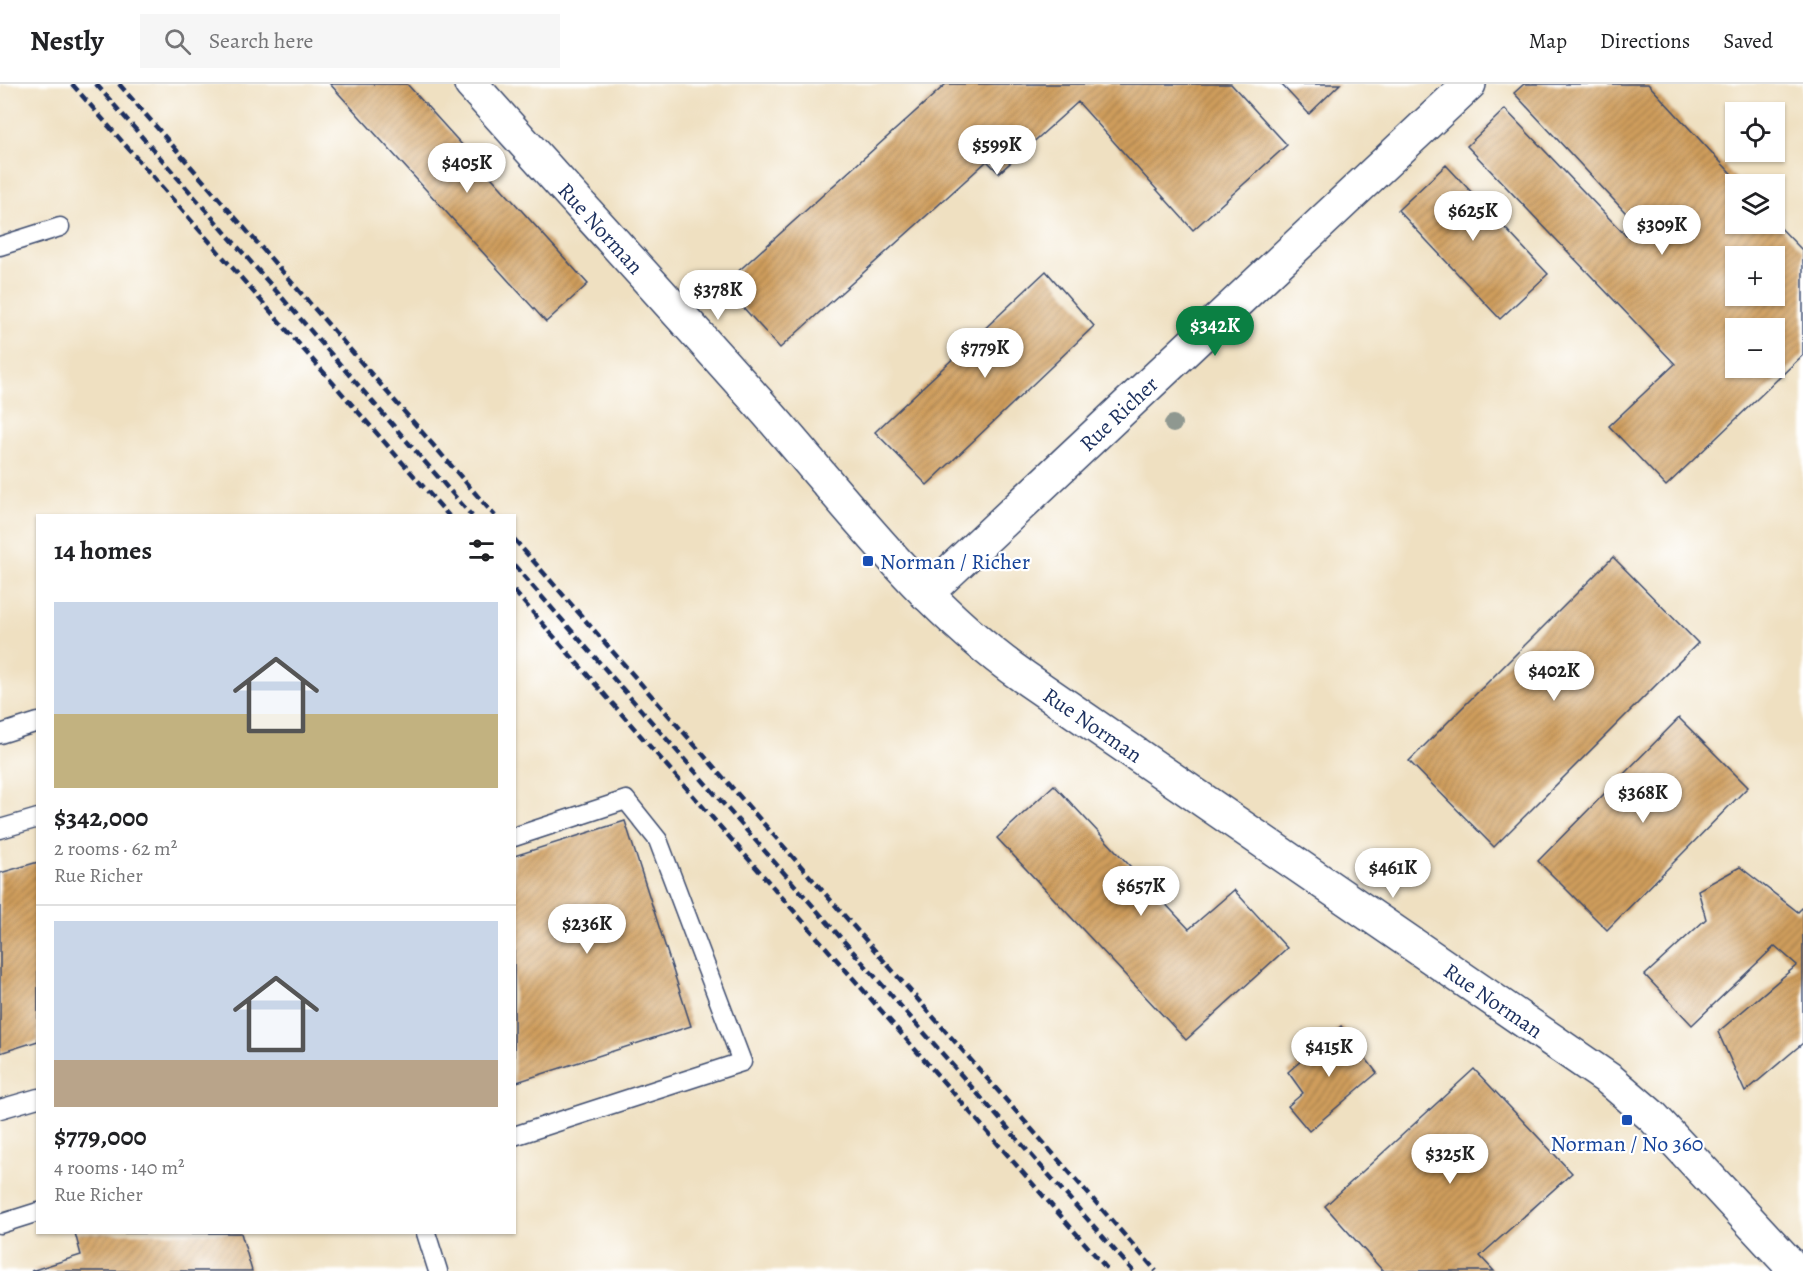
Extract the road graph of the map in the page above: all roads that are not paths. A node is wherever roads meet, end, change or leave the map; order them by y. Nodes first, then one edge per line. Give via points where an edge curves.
1 (471, 84) edge
2 (1469, 84) edge
3 (60, 227) dead end
4 (0, 246) edge
5 (926, 594) junction
6 (36, 723) edge
7 (0, 734) edge
8 (36, 819) edge
9 (0, 830) edge
10 (516, 836) edge
11 (36, 1099) edge
12 (0, 1109) edge
13 (516, 1135) edge
14 (36, 1213) edge
15 (0, 1224) edge
16 (426, 1234) edge
17 (438, 1271) edge
18 (1796, 1271) edge

1 - 5 street, Rue Norman
2 - 5 street, Rue Richer
3 - 4 lane
5 - 18 street, Rue Norman via 1007,665 1610,1080 1653,1118
6 - 7 lane
8 - 9 lane
10 - 13 lane via 626,800 658,840 742,1062
11 - 12 lane
14 - 15 lane
16 - 17 lane

